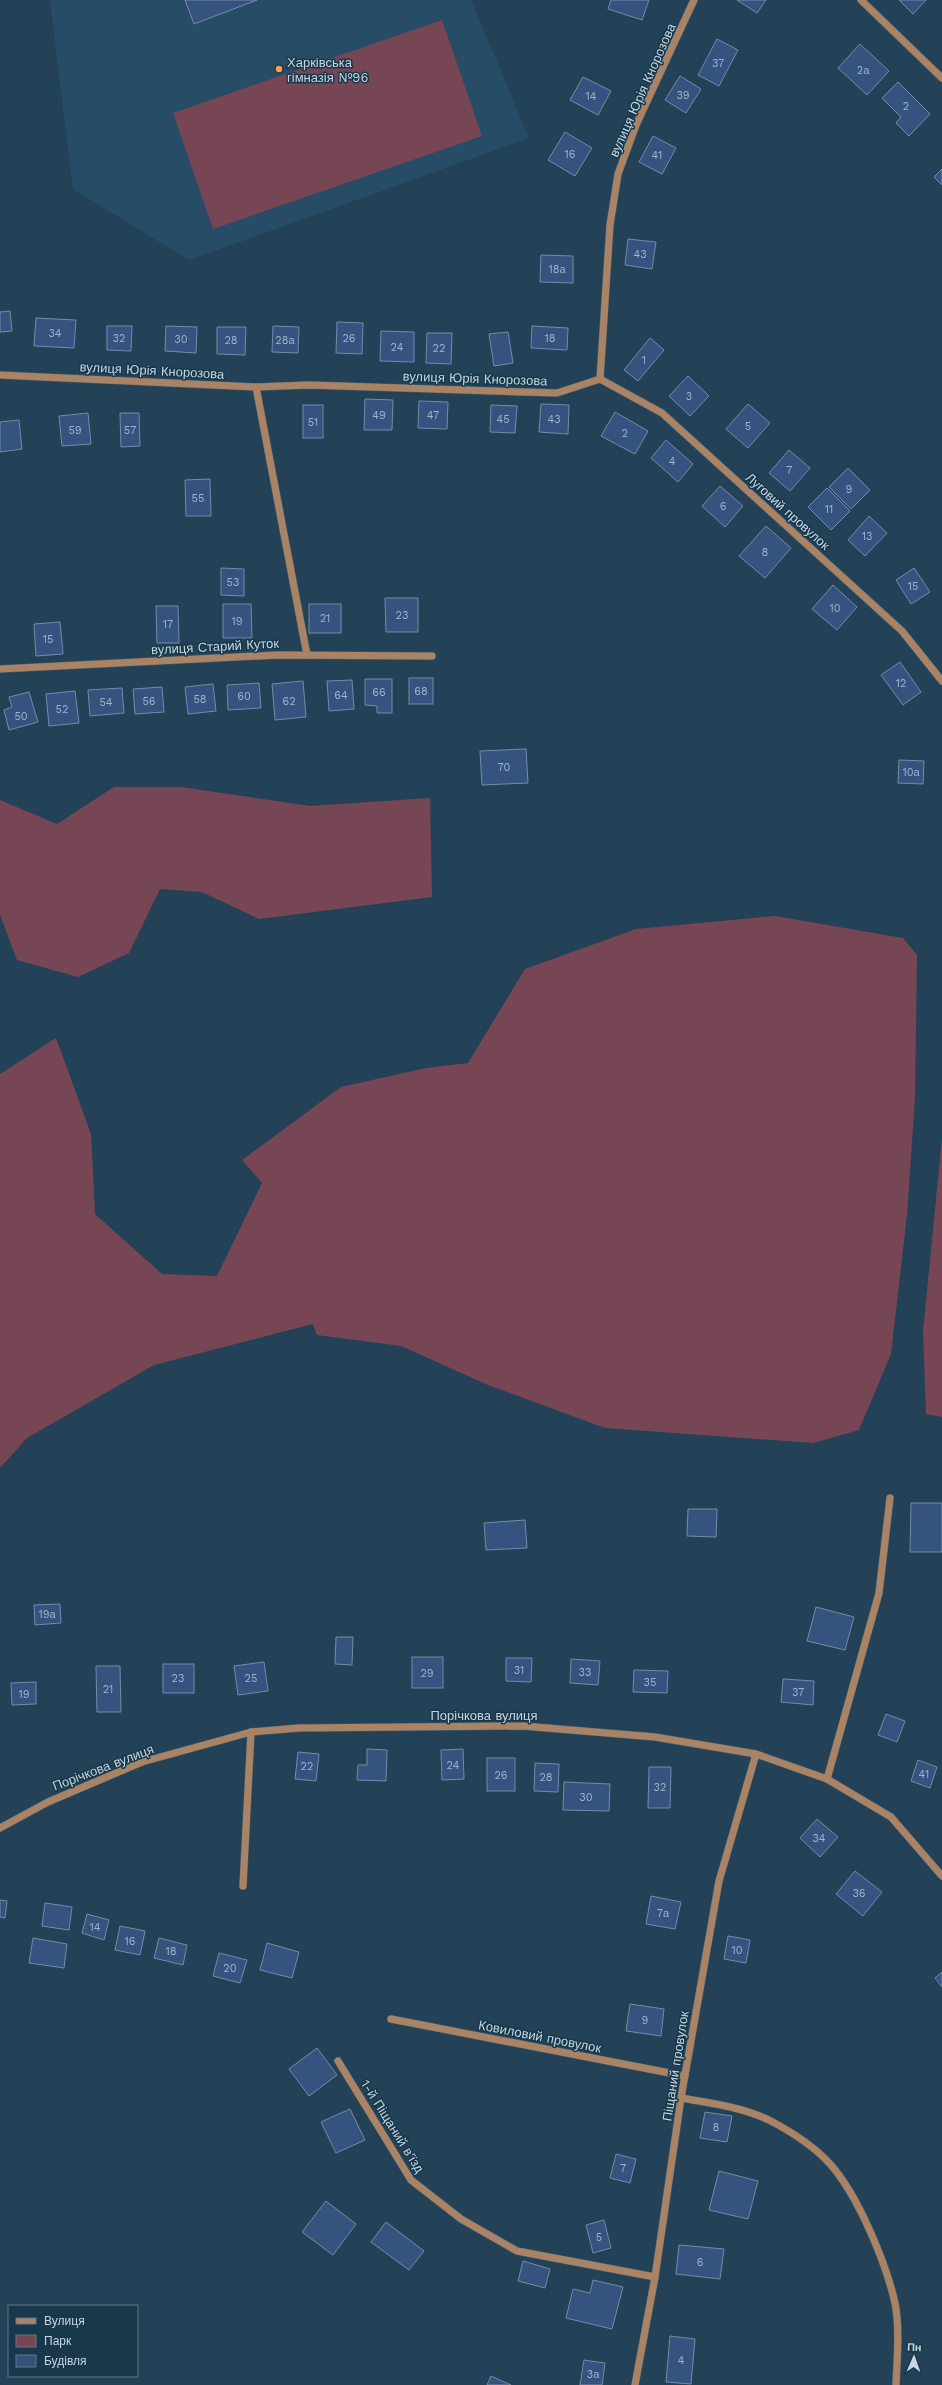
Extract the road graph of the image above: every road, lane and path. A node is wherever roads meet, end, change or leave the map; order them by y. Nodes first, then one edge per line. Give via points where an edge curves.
1 (694, 0) edge
2 (860, 0) edge
3 (942, 78) edge
4 (0, 374) edge
5 (600, 379) junction
6 (256, 387) junction
7 (307, 656) junction
8 (432, 656) dead end
9 (0, 669) edge
10 (942, 681) edge
11 (890, 1498) dead end
12 (250, 1732) junction
13 (756, 1754) junction
14 (827, 1779) junction
15 (0, 1828) edge
16 (942, 1876) edge
17 (244, 1886) dead end
18 (391, 2019) dead end
19 (338, 2061) dead end
20 (685, 2076) junction
21 (681, 2098) junction
22 (656, 2277) junction
23 (635, 2385) edge
24 (896, 2385) edge

1 - 5 street, вулиця Юрія Кнорозова via 636,125 618,174 610,225
2 - 3 street
4 - 6 street, вулиця Юрія Кнорозова
5 - 6 street, вулиця Юрія Кнорозова via 557,393 309,385
5 - 10 street, Луговий провулок via 662,413 902,631
6 - 7 street
7 - 8 street, вулиця Старий Куток
7 - 9 street, вулиця Старий Куток via 277,655
11 - 14 street via 880,1593
12 - 13 street, Порічкова вулиця via 299,1728 523,1726 656,1737
12 - 15 street, Порічкова вулиця via 142,1762 48,1802
12 - 17 street
13 - 14 street, Порічкова вулиця
13 - 20 street, Піщаний провулок via 719,1881
14 - 16 street, Порічкова вулиця via 891,1817
18 - 20 street, Ковиловий провулок
19 - 22 street, 1-й Піщаний в'їзд via 411,2180 461,2219 517,2251
20 - 21 street, Піщаний провулок
21 - 22 street, Піщаний провулок
21 - 24 street via 734,2108 769,2120 802,2140 830,2164 850,2194 884,2268 895,2305
22 - 23 street, Піщаний провулок

